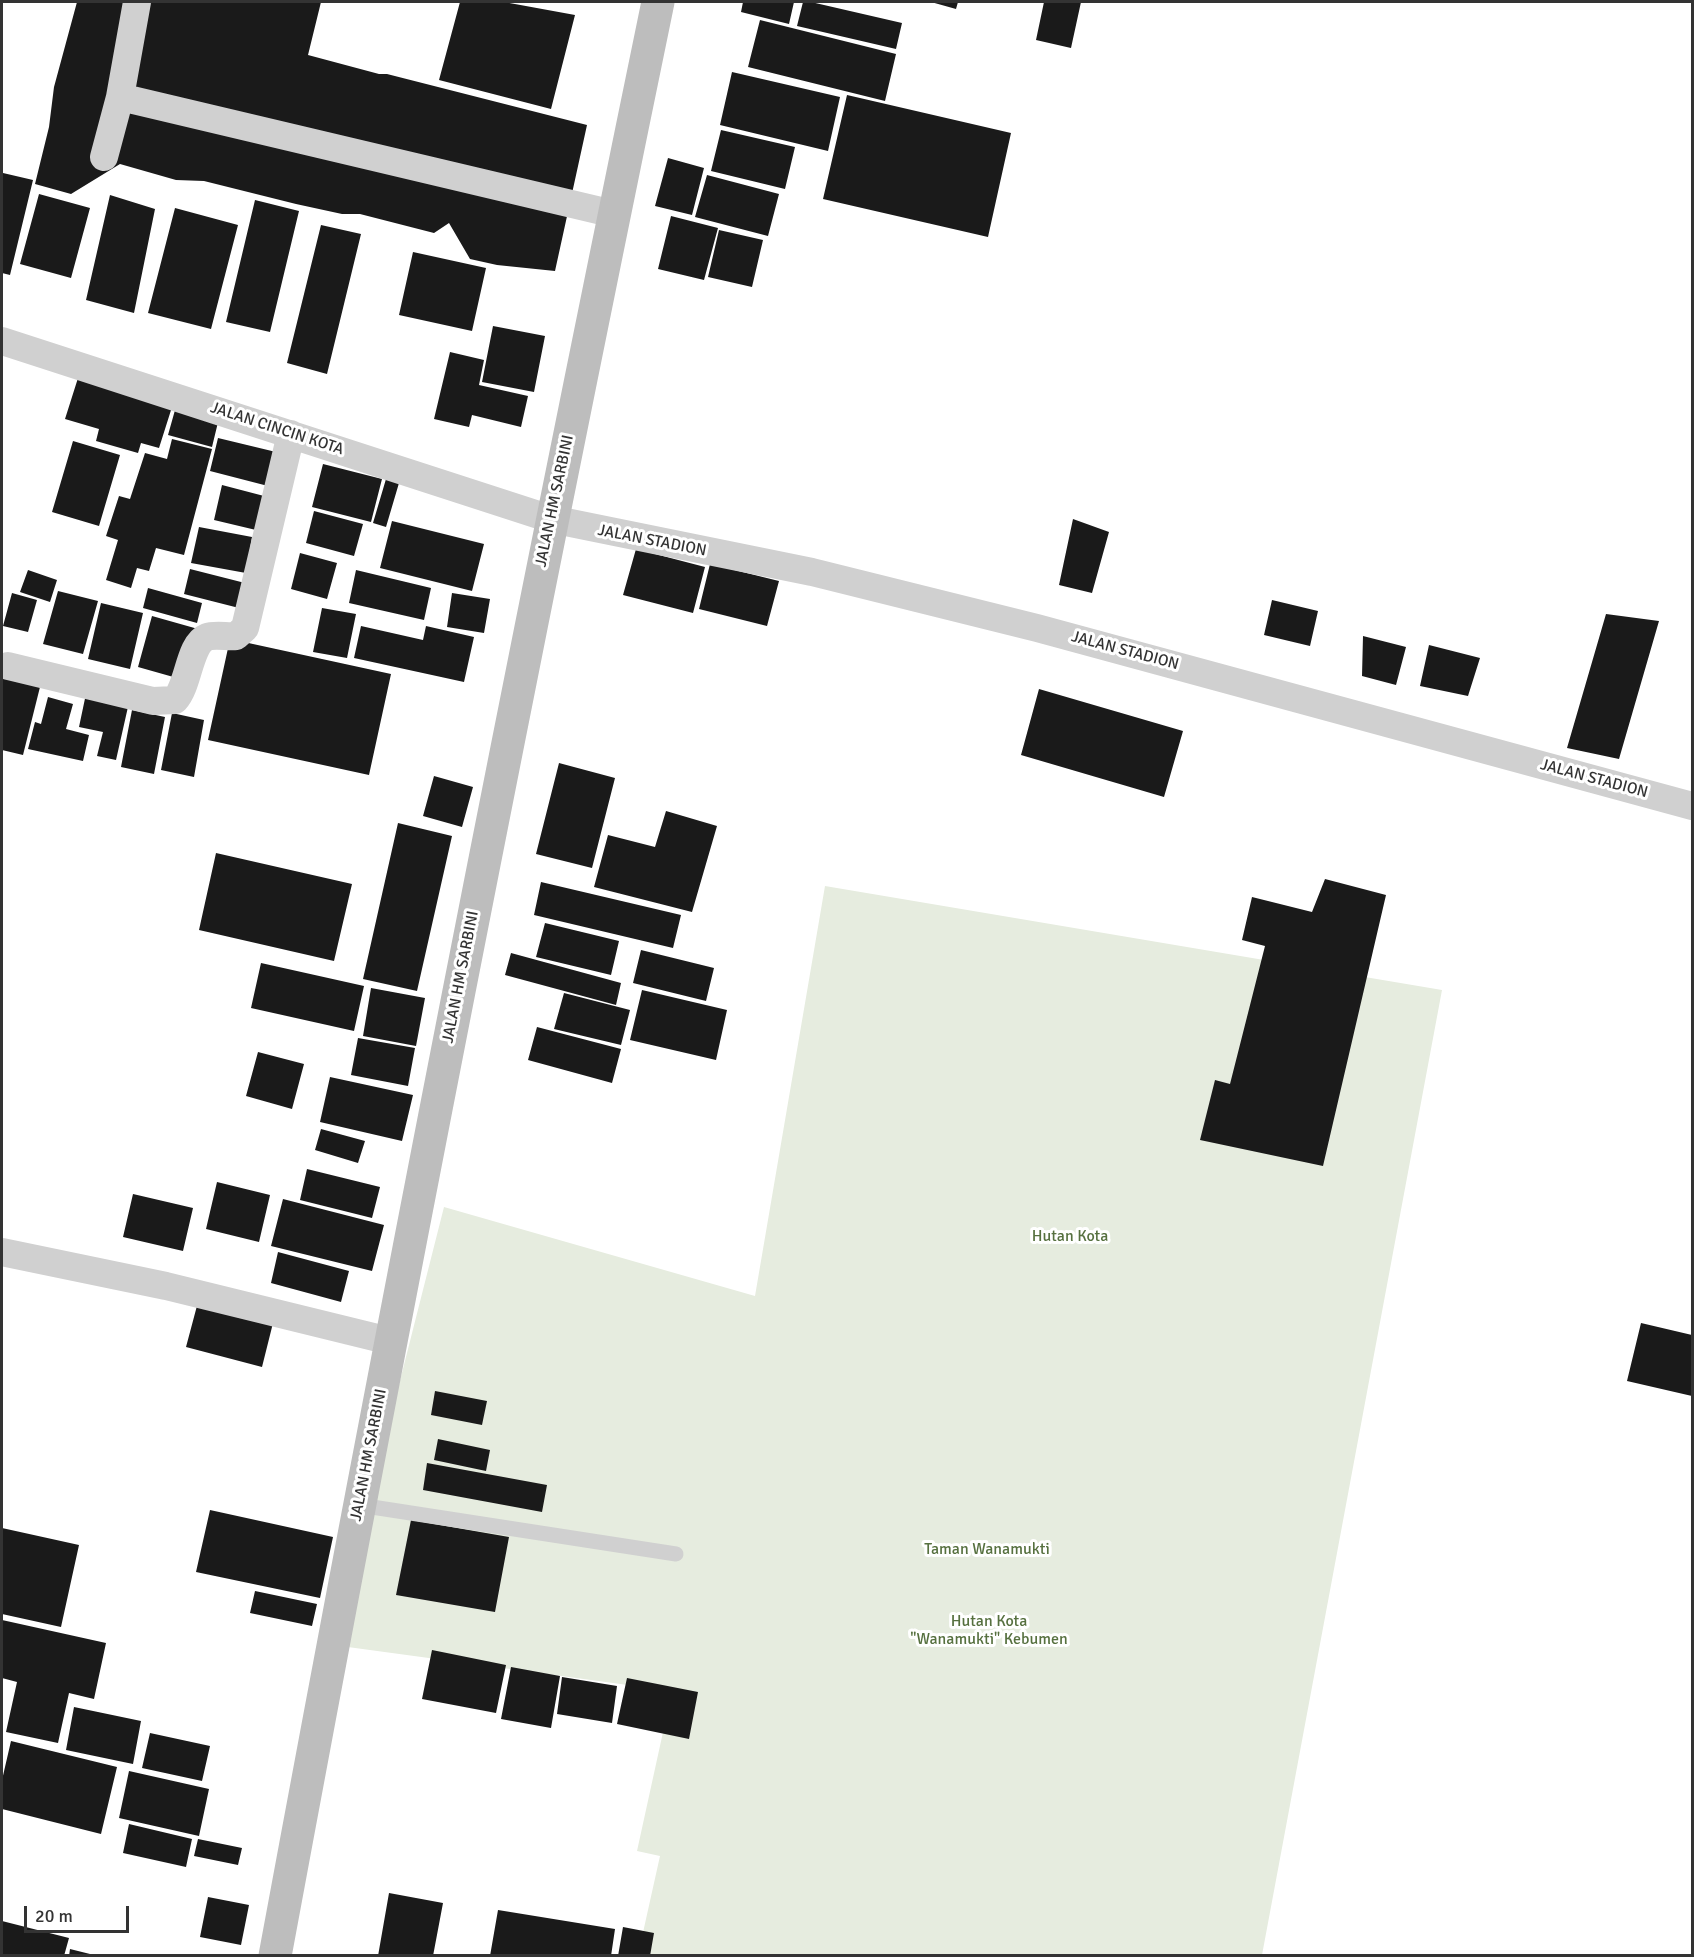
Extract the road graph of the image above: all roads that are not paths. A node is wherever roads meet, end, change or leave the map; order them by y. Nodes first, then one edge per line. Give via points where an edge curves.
1 (137, 2) edge
2 (658, 2) edge
3 (120, 97) junction
4 (104, 157) dead end
5 (614, 214) junction
6 (2, 341) edge
7 (291, 434) junction
8 (551, 519) junction
9 (8, 666) dead end
10 (1692, 806) edge
11 (2, 1252) edge
12 (390, 1341) junction
13 (359, 1505) junction
14 (676, 1554) dead end
15 (275, 1956) edge

1 - 3 street
2 - 5 main road, JALAN HM SARBINI
3 - 4 street
3 - 5 street
5 - 8 main road, JALAN HM SARBINI
6 - 7 street, JALAN CINCIN KOTA
7 - 8 street, JALAN CINCIN KOTA
7 - 9 street via 245,628 236,636 208,637 201,642 175,700 153,701
8 - 10 street, JALAN STADION via 812,572 1036,628
8 - 12 main road, JALAN HM SARBINI
11 - 12 street via 166,1286
12 - 13 main road, JALAN HM SARBINI
13 - 14 lane
13 - 15 main road, JALAN HM SARBINI

